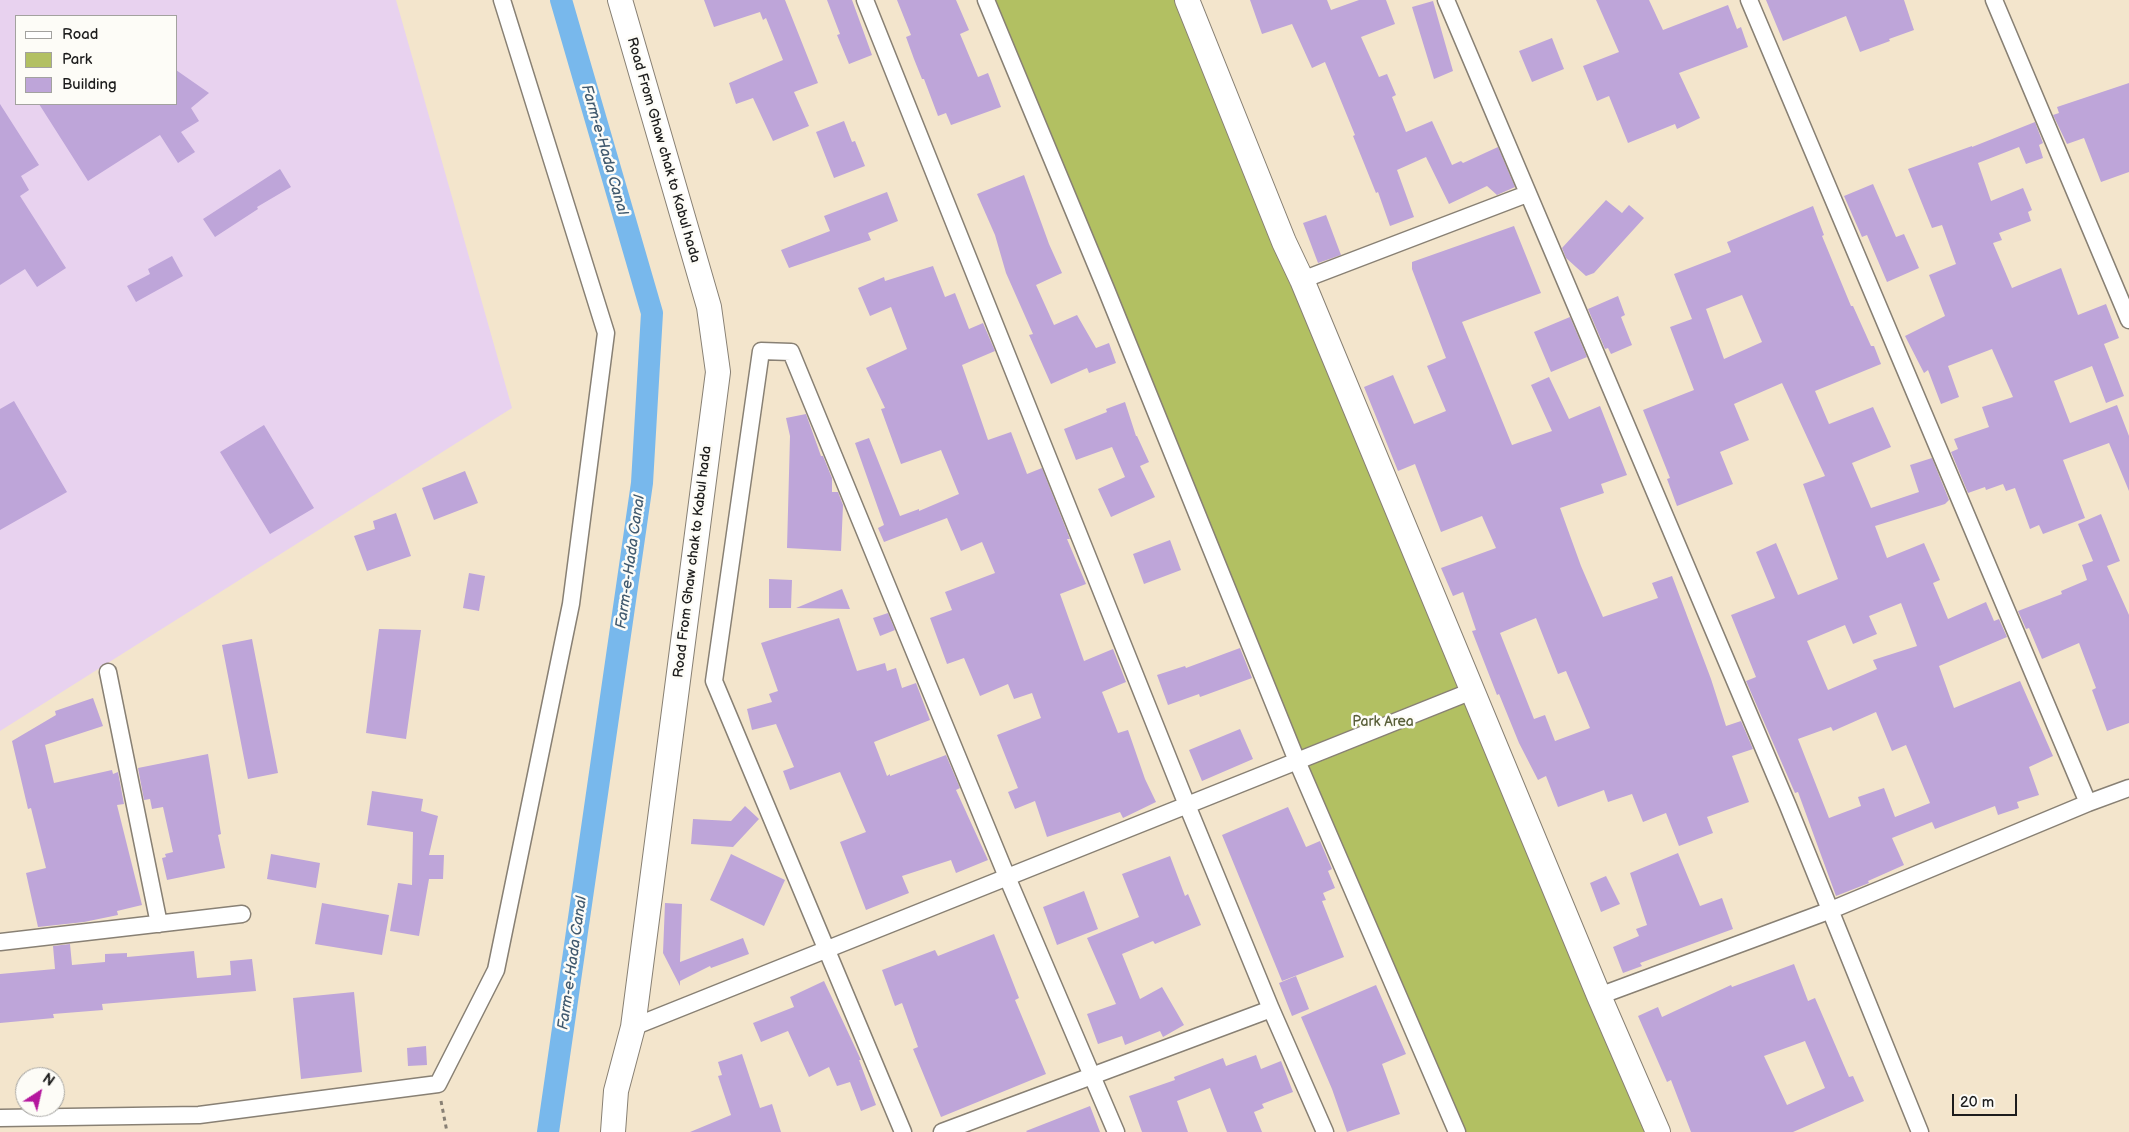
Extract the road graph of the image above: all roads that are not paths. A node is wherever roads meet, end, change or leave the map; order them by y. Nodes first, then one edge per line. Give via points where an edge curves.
1 (502, 0) edge
2 (620, 0) edge
3 (865, 0) edge
4 (986, 0) edge
5 (1187, 0) edge
6 (1446, 0) edge
7 (1749, 0) edge
8 (1994, 0) edge
9 (1527, 194) junction
10 (1302, 280) junction
11 (2129, 320) edge
12 (108, 672) dead end
13 (1472, 691) junction
14 (1297, 761) junction
15 (2129, 788) edge
16 (2088, 803) junction
17 (1187, 805) junction
18 (1007, 877) junction
19 (1831, 910) junction
20 (242, 914) dead end
21 (159, 924) junction
22 (0, 942) edge
23 (828, 949) junction
24 (1599, 996) junction
25 (1272, 1009) junction
26 (632, 1027) junction
27 (1091, 1075) junction
28 (0, 1118) edge
29 (613, 1132) edge
30 (903, 1132) edge
31 (942, 1132) edge
32 (1116, 1132) edge
33 (1325, 1132) edge
34 (1457, 1132) edge
35 (1658, 1132) edge
36 (1920, 1132) edge

1 - 28 street via 606,333 572,604 496,970 438,1084 199,1115
2 - 26 street, Road From Ghaw chak to Kabul hada via 709,307 718,372
3 - 17 street
4 - 14 street
5 - 10 street
6 - 9 street
7 - 16 street
8 - 11 street
9 - 10 street
9 - 19 street
10 - 13 street
12 - 21 street
13 - 14 street
13 - 24 street
14 - 17 street
14 - 34 street
15 - 16 street
16 - 19 street
17 - 18 street
17 - 25 street
18 - 23 street
18 - 23 street via 791,352 761,350 714,680
18 - 27 street
19 - 24 street
19 - 36 street
20 - 21 street
21 - 22 street
23 - 26 street
23 - 30 street
24 - 35 street
25 - 27 street
25 - 33 street
26 - 29 street, Road From Ghaw chak to Kabul hada via 616,1091
27 - 31 street
27 - 32 street

